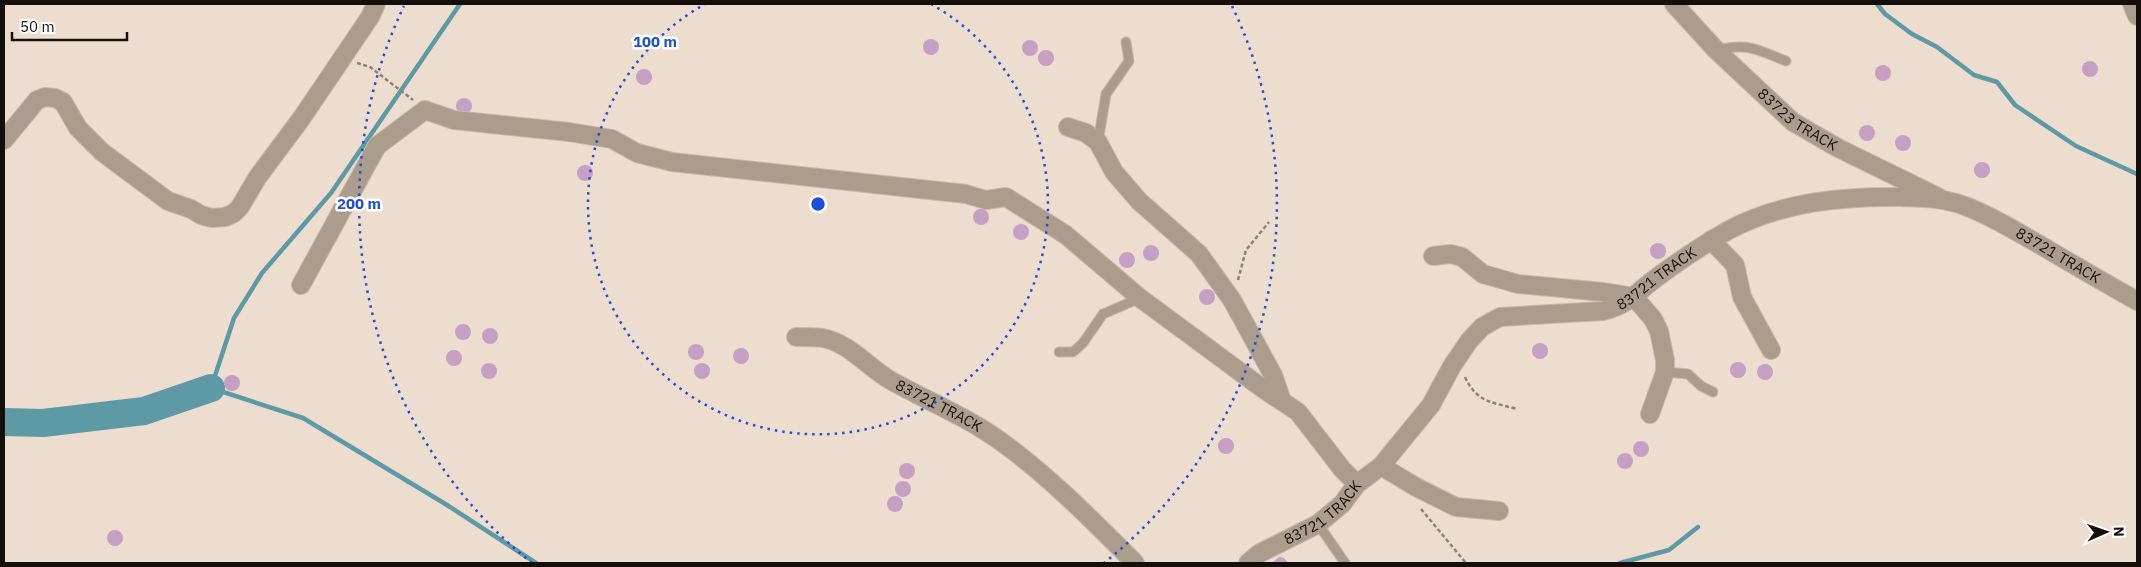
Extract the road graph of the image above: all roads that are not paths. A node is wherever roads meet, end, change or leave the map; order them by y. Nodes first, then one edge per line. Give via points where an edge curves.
1 (376, 4) edge
2 (1674, 4) edge
3 (2132, 4) edge
4 (2137, 16) edge
5 (1126, 42) dead end
6 (1716, 50) junction
7 (1786, 62) dead end
8 (1068, 127) dead end
9 (4, 140) edge
10 (1098, 142) junction
11 (1946, 200) junction
12 (1711, 240) junction
13 (1433, 256) dead end
14 (301, 285) dead end
15 (1634, 297) junction
16 (1140, 298) junction
17 (2137, 301) edge
18 (796, 337) dead end
19 (1771, 350) dead end
20 (1059, 352) dead end
21 (1665, 372) junction
22 (1713, 392) dead end
23 (1282, 401) junction
24 (1650, 414) dead end
25 (1381, 466) junction
26 (1357, 484) junction
27 (1499, 511) dead end
28 (1318, 524) junction
29 (1135, 563) edge
30 (1248, 563) edge
31 (1345, 563) edge

1 - 9 street via 240,207 225,217 212,218 168,201 102,152 78,128 63,102 55,98 37,100
2 - 6 street, 83723 TRACK
3 - 4 street
5 - 10 lane via 1129,61 1106,94
6 - 7 lane via 1738,46 1752,48
6 - 11 street, 83723 TRACK via 1766,99 1811,134
8 - 10 street
10 - 23 street via 1114,172 1139,201 1200,254 1239,312 1274,375
11 - 12 street, 83721 TRACK via 1884,197 1815,201 1742,223
11 - 17 street, 83721 TRACK via 2001,222
12 - 15 street, 83721 TRACK
12 - 19 street via 1735,265 1742,297
13 - 15 street via 1451,254 1462,257 1483,274 1518,284
14 - 16 street via 376,146 425,110 454,120 612,138 637,153 672,162 966,194 986,200 1006,197 1066,235
15 - 21 street via 1659,331
15 - 25 street, 83721 TRACK via 1619,307 1602,311 1500,318 1482,327 1457,360 1431,405
16 - 20 lane via 1103,314 1073,352
16 - 23 street
18 - 29 street, 83721 TRACK via 836,342 882,375 974,423 1068,496
21 - 22 lane via 1688,374
21 - 24 street
23 - 26 street via 1298,412
25 - 26 street, 83721 TRACK
25 - 27 street via 1456,507
26 - 28 street, 83721 TRACK via 1342,504
28 - 30 street, 83721 TRACK via 1260,553
28 - 31 lane

